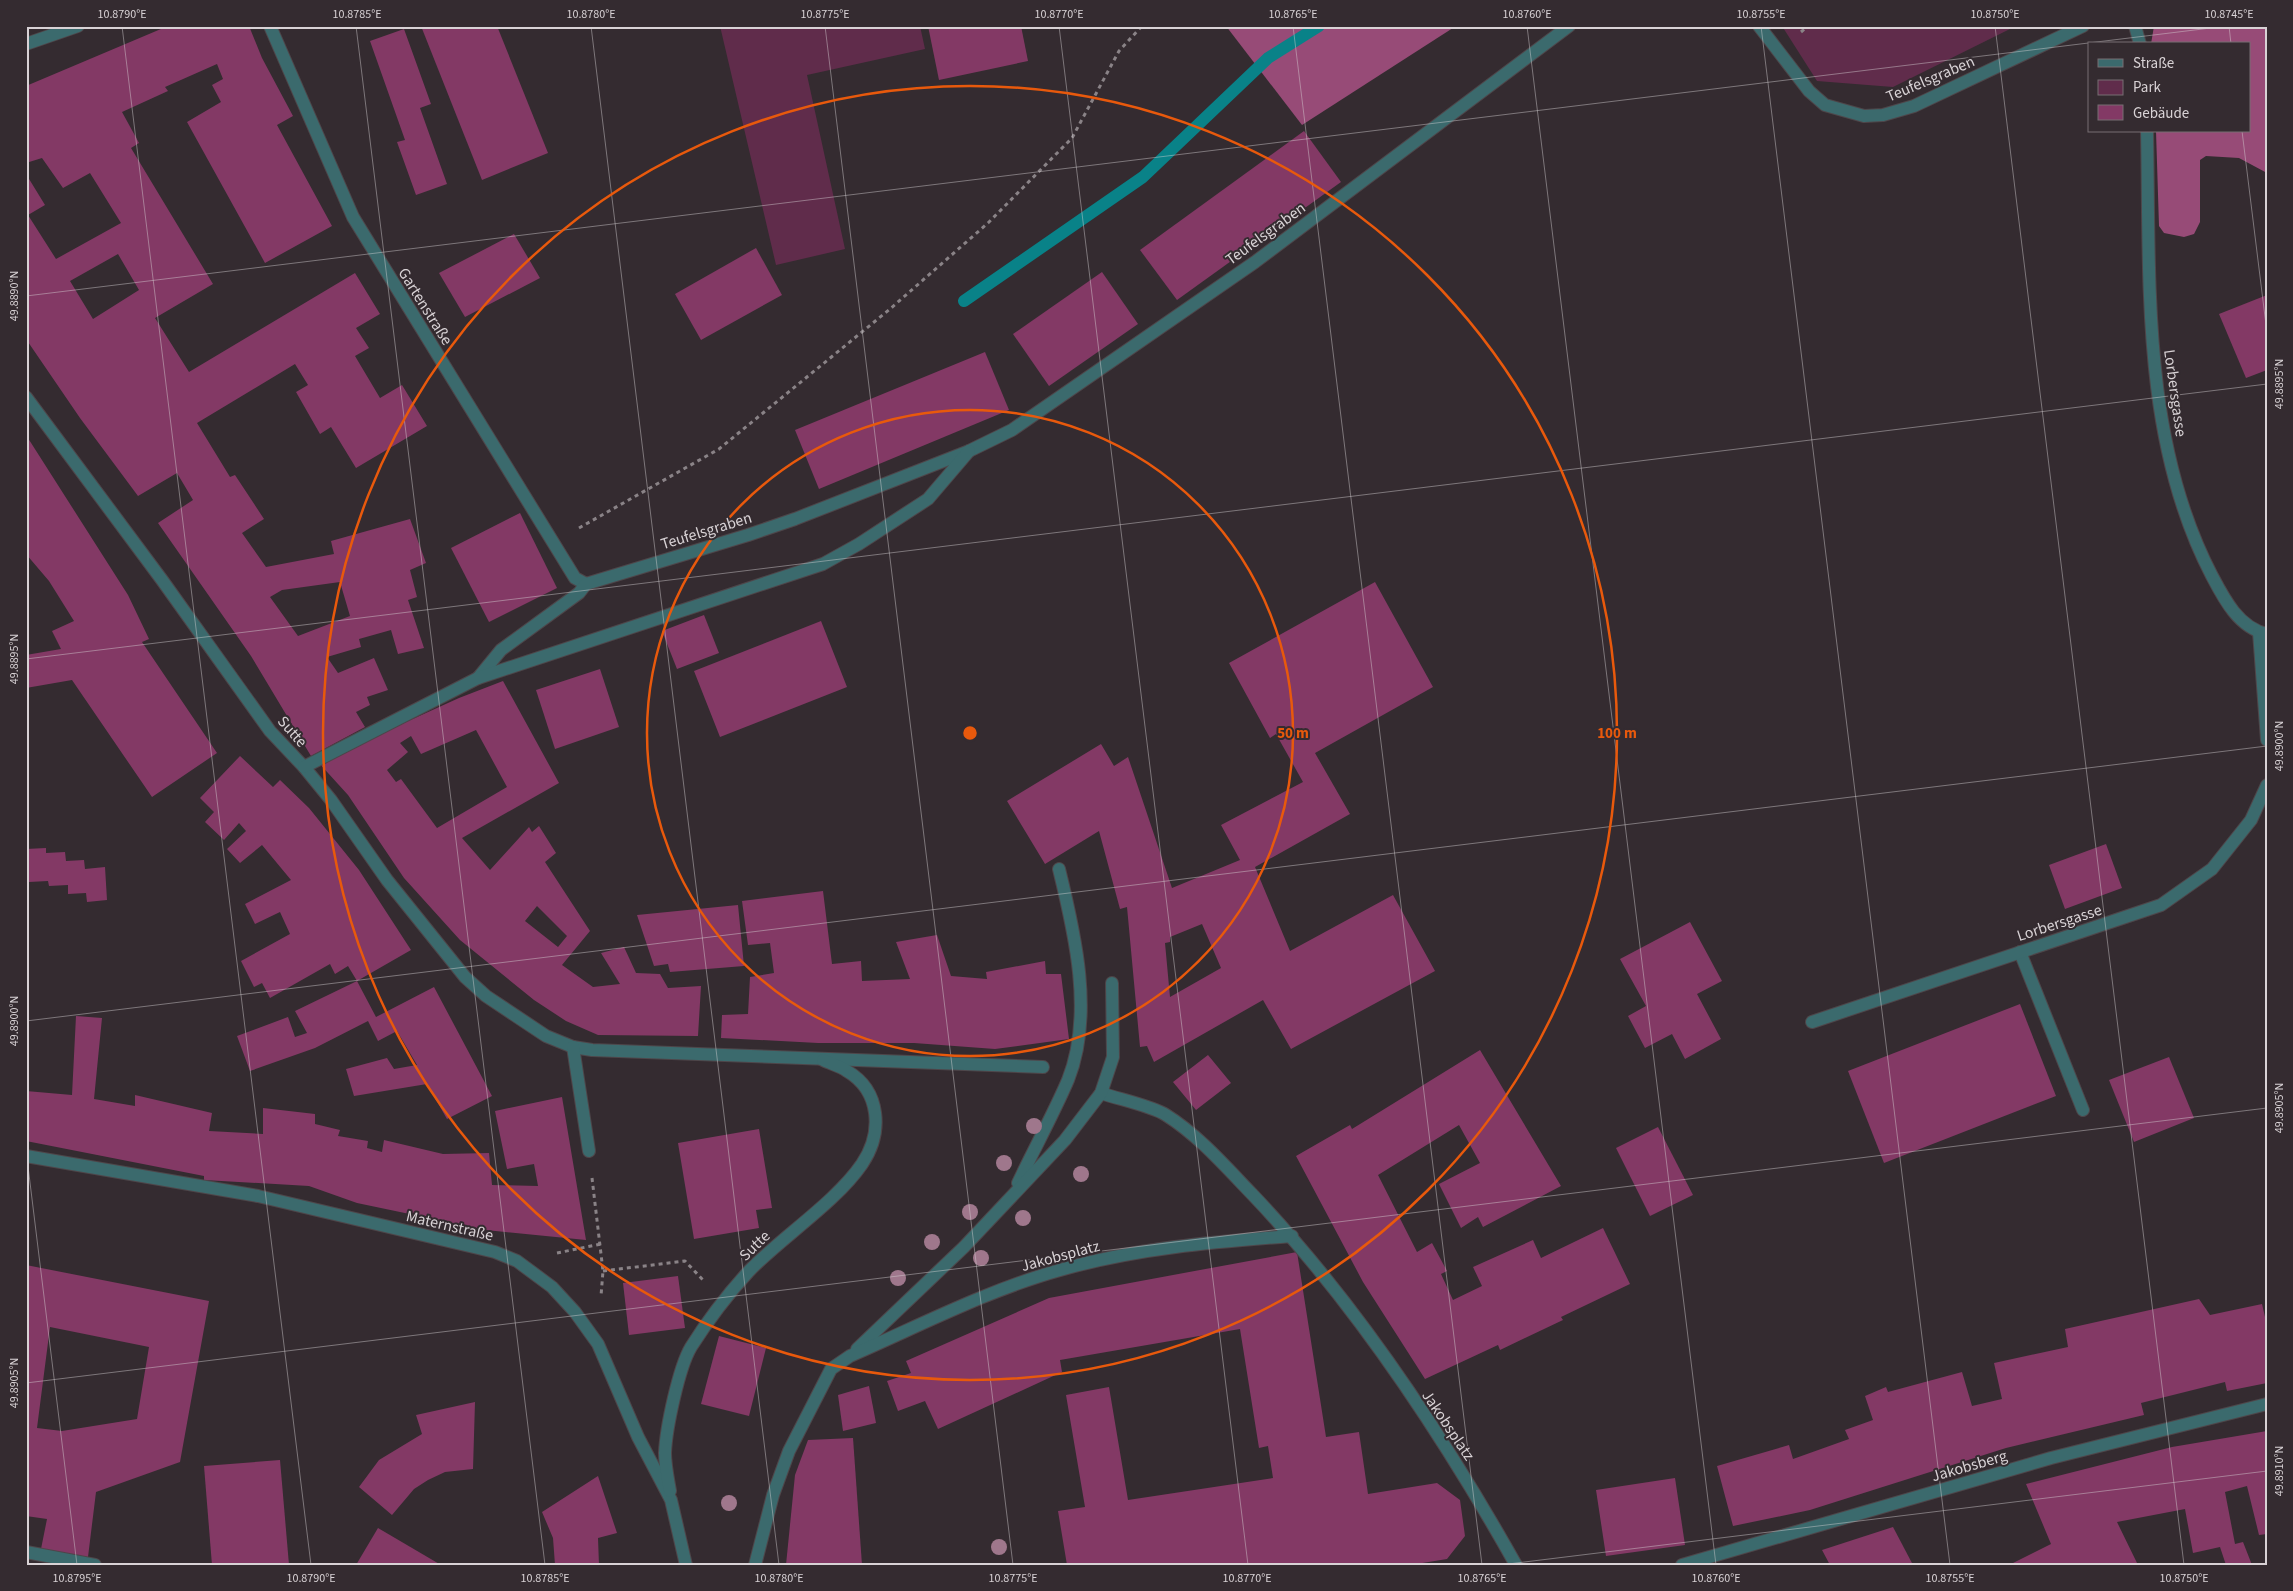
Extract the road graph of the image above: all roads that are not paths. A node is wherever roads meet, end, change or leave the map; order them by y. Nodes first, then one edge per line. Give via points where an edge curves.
1 (78, 26) edge
2 (270, 26) edge
3 (1570, 26) edge
4 (1759, 26) edge
5 (2083, 26) edge
6 (2135, 26) edge
7 (2139, 42) edge
8 (26, 44) edge
9 (2147, 132) edge
10 (26, 397) edge
11 (969, 451) junction
12 (586, 584) junction
13 (2263, 633) edge
14 (478, 678) junction
15 (2267, 740) edge
16 (304, 767) junction
17 (2267, 786) edge
18 (1059, 869) dead end
19 (2020, 952) junction
20 (1112, 984) dead end
21 (1812, 1022) dead end
22 (572, 1047) junction
23 (816, 1058) junction
24 (1043, 1067) dead end
25 (1101, 1094) junction
26 (2083, 1110) dead end
27 (589, 1151) dead end
28 (26, 1156) edge
29 (1012, 1194) junction
30 (1292, 1236) junction
31 (850, 1356) junction
32 (2267, 1404) edge
33 (671, 1500) junction
34 (26, 1552) edge
35 (95, 1565) edge
36 (686, 1565) edge
37 (755, 1565) edge
38 (1516, 1565) edge
39 (1682, 1565) edge

1 - 8 street
2 - 12 street, Gartenstraße via 353,217 574,578
3 - 11 street, Teufelsgraben via 1194,305 1012,430
4 - 5 street, Teufelsgraben via 1809,91 1825,105 1864,116 1883,115 1914,106
6 - 7 street
9 - 13 street, Lorbersgasse via 2153,358 2173,478 2196,546 2229,608
10 - 16 street, Sutte via 270,731
11 - 12 street, Teufelsgraben via 764,530
11 - 14 street, Teufelsgraben via 928,499 823,564
12 - 14 street, Teufelsgraben via 579,593 501,650
13 - 15 street, Lorbersgasse
14 - 16 street, Teufelsgraben
16 - 22 street, Sutte via 387,880 465,977 519,1019
17 - 19 street, Lorbersgasse via 2251,820 2212,869 2161,905
18 - 29 street, Jakobsplatz via 1074,926 1080,977 1080,1028 1068,1078
19 - 21 street, Lorbersgasse
19 - 26 street
20 - 25 street, Jakobsplatz via 1113,1056
22 - 23 street, Sutte
22 - 27 street
23 - 24 street, Sutte
23 - 33 street, Sutte via 848,1071 868,1090 876,1112 874,1139 862,1163 763,1258 723,1302 690,1348 673,1401 665,1454
25 - 29 street, Jakobsplatz via 1065,1140
25 - 30 street, Jakobsplatz via 1165,1114 1215,1155
28 - 33 street, Maternstraße via 258,1196 495,1252 517,1261 552,1287 598,1344 638,1436
29 - 31 street, Jakobsplatz via 964,1247
30 - 31 street, Jakobsplatz via 1134,1252 1061,1270 1016,1284
30 - 38 street, Jakobsplatz via 1389,1364 1450,1455
31 - 37 street, Jakobsplatz via 831,1369 789,1451 773,1495
32 - 39 street, Jakobsberg via 2051,1458
33 - 36 street, Maternstraße
34 - 35 street

